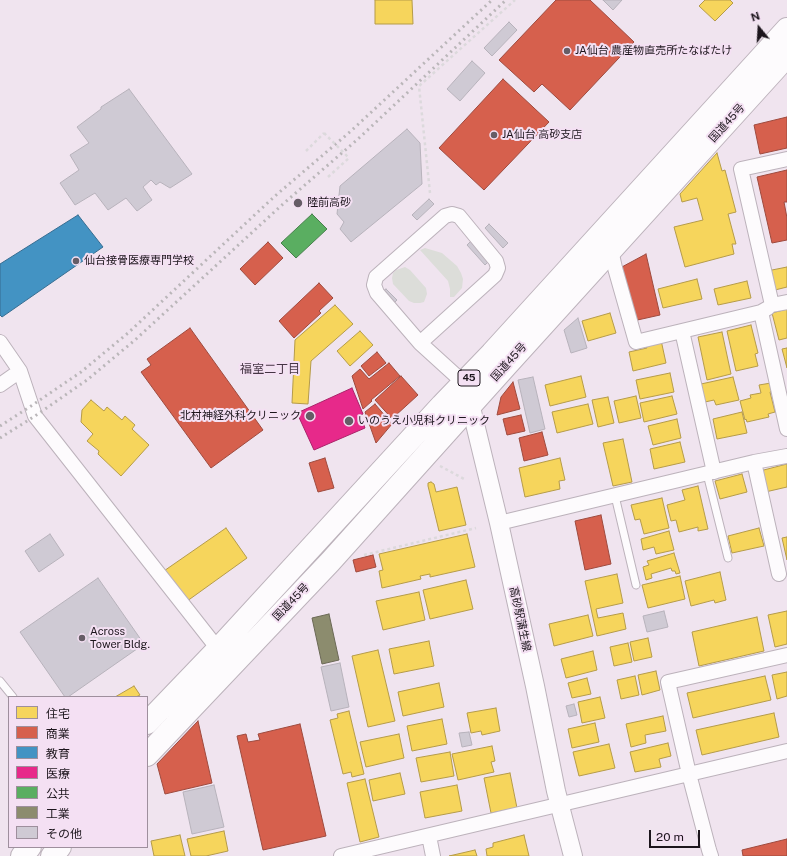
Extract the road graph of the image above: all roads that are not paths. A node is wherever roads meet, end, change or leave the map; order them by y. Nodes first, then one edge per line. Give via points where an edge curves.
1 (787, 29) edge
2 (787, 56) edge
3 (787, 159) edge
4 (611, 250) junction
5 (787, 302) edge
6 (767, 309) junction
7 (682, 331) junction
8 (0, 342) edge
9 (420, 343) junction
10 (20, 371) junction
11 (464, 383) junction
12 (0, 385) edge
13 (471, 404) junction
14 (787, 429) edge
15 (787, 456) edge
16 (754, 462) junction
17 (710, 473) junction
18 (616, 496) junction
19 (499, 523) junction
20 (728, 558) dead end
21 (779, 574) dead end
22 (636, 585) dead end
23 (218, 649) junction
24 (787, 655) edge
25 (0, 681) edge
26 (12, 696) edge
27 (148, 722) edge
28 (787, 751) edge
29 (148, 754) edge
30 (689, 774) junction
31 (560, 805) junction
32 (429, 836) junction
33 (29, 848) edge
34 (59, 848) edge
35 (22, 856) edge
36 (52, 856) edge
37 (341, 856) edge
38 (433, 856) edge
39 (573, 856) edge
40 (712, 856) edge

1 - 11 highway, 国道45号 / 45
2 - 4 highway, 国道45号 / 45
3 - 6 street via 741,169
4 - 7 street via 636,342
4 - 13 highway, 国道45号 / 45
5 - 6 street
6 - 7 street
6 - 14 street
7 - 17 street
8 - 10 street
9 - 9 street via 377,293 374,285 376,277 445,216 452,214 459,216 496,261 498,268 494,275
9 - 11 street
10 - 12 street
10 - 23 street via 35,416
11 - 13 street, 高砂駅蒲生線
11 - 23 highway, 国道45号 / 45
13 - 19 street, 高砂駅蒲生線
13 - 29 highway, 国道45号 / 45 via 330,562
15 - 16 street
16 - 17 street
16 - 21 street
17 - 18 street
17 - 20 lane
18 - 19 street
18 - 22 lane
19 - 31 street, 高砂駅蒲生線
23 - 27 highway, 国道45号 / 45
24 - 30 street via 668,682
25 - 26 lane
28 - 30 street
30 - 31 street
30 - 40 street
31 - 32 street
31 - 39 street, 高砂駅蒲生線
32 - 37 street
32 - 38 street
33 - 35 highway
34 - 36 highway

